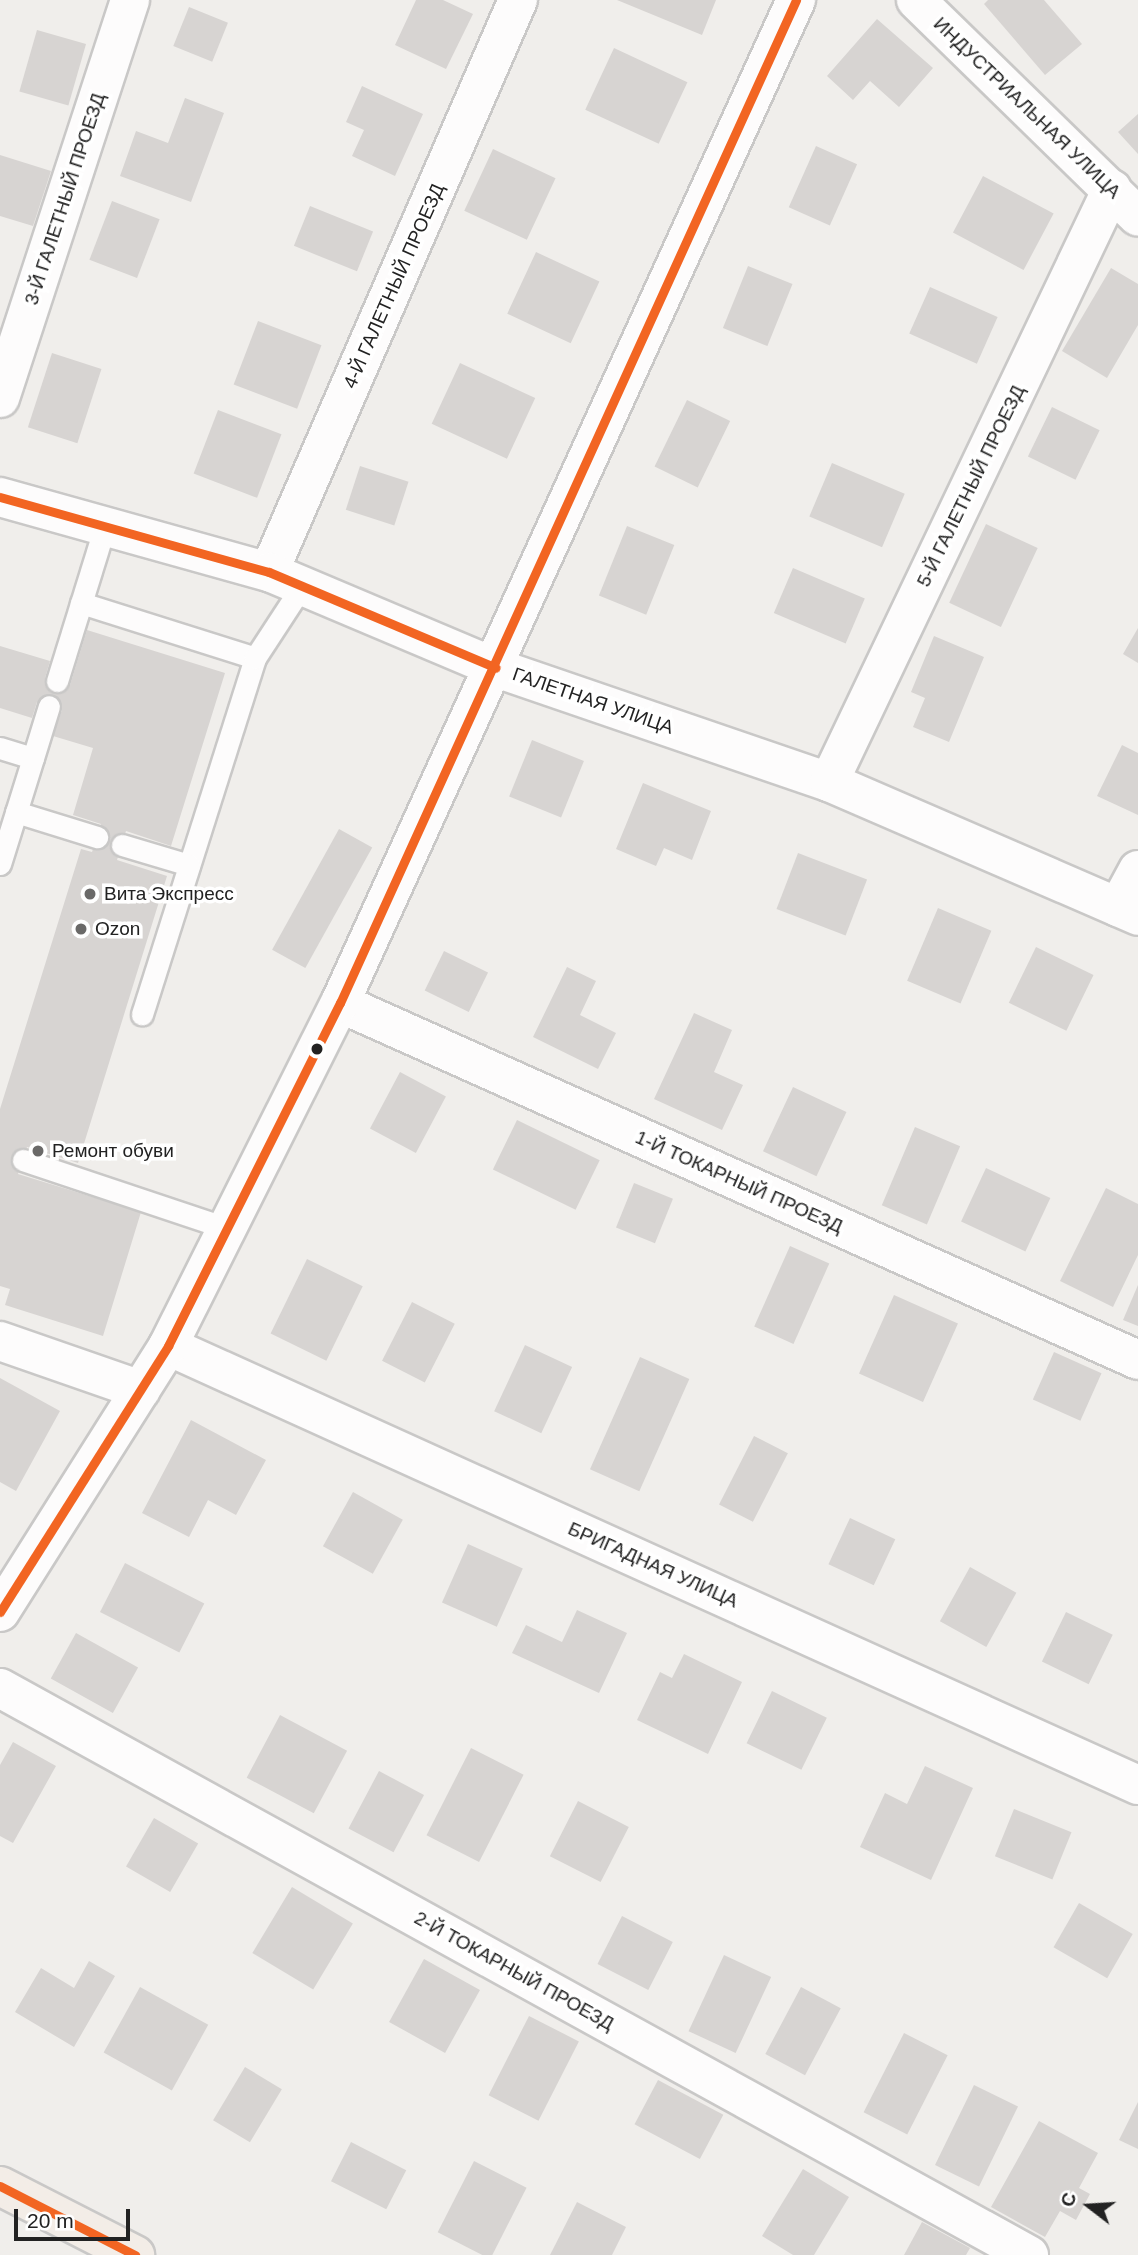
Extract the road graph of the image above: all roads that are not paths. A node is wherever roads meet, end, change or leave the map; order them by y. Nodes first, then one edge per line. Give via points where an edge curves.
1 (130, 0) edge
2 (518, 0) edge
3 (796, 0) edge
4 (916, 0) edge
5 (1112, 190) junction
6 (1138, 217) edge
7 (0, 398) edge
8 (0, 497) edge
9 (106, 523) junction
10 (286, 579) junction
11 (81, 603) junction
12 (255, 658) junction
13 (496, 668) junction
14 (57, 681) dead end
15 (49, 706) dead end
16 (0, 748) edge
17 (33, 758) junction
18 (829, 782) junction
19 (16, 812) junction
20 (97, 837) dead end
21 (122, 845) dead end
22 (0, 864) edge
23 (189, 865) junction
24 (1138, 870) edge
25 (1128, 912) edge
26 (340, 1003) junction
27 (142, 1015) dead end
28 (23, 1160) dead end
29 (226, 1228) junction
30 (0, 1341) edge
31 (168, 1346) junction
32 (1138, 1360) edge
33 (141, 1390) junction
34 (0, 1612) edge
35 (0, 1688) edge
36 (1138, 1785) edge
37 (0, 2186) edge
38 (133, 2255) edge
39 (1029, 2255) edge

1 - 7 street, 3-Й ГАЛЕТНЫЙ ПРОЕЗД
2 - 10 street, 4-Й ГАЛЕТНЫЙ ПРОЕЗД
3 - 13 street
4 - 5 street, ИНДУСТРИАЛЬНАЯ УЛИЦА
5 - 6 street, ИНДУСТРИАЛЬНАЯ УЛИЦА
5 - 18 street, 5-Й ГАЛЕТНЫЙ ПРОЕЗД
8 - 9 street, ГАЛЕТНАЯ УЛИЦА
9 - 10 street, ГАЛЕТНАЯ УЛИЦА
9 - 11 lane
10 - 12 lane
10 - 13 street, ГАЛЕТНАЯ УЛИЦА
11 - 12 lane
11 - 14 lane
12 - 23 lane
13 - 18 street, ГАЛЕТНАЯ УЛИЦА
13 - 26 street
15 - 17 lane
16 - 17 lane
17 - 19 lane
18 - 25 street, ГАЛЕТНАЯ УЛИЦА
19 - 20 lane
19 - 22 lane
21 - 23 lane
23 - 27 lane
24 - 25 street
26 - 29 street
26 - 32 street, 1-Й ТОКАРНЫЙ ПРОЕЗД
28 - 29 lane
29 - 31 street
30 - 33 street
31 - 33 street
31 - 36 street, БРИГАДНАЯ УЛИЦА
33 - 34 street
35 - 39 street, 2-Й ТОКАРНЫЙ ПРОЕЗД
37 - 38 main road

